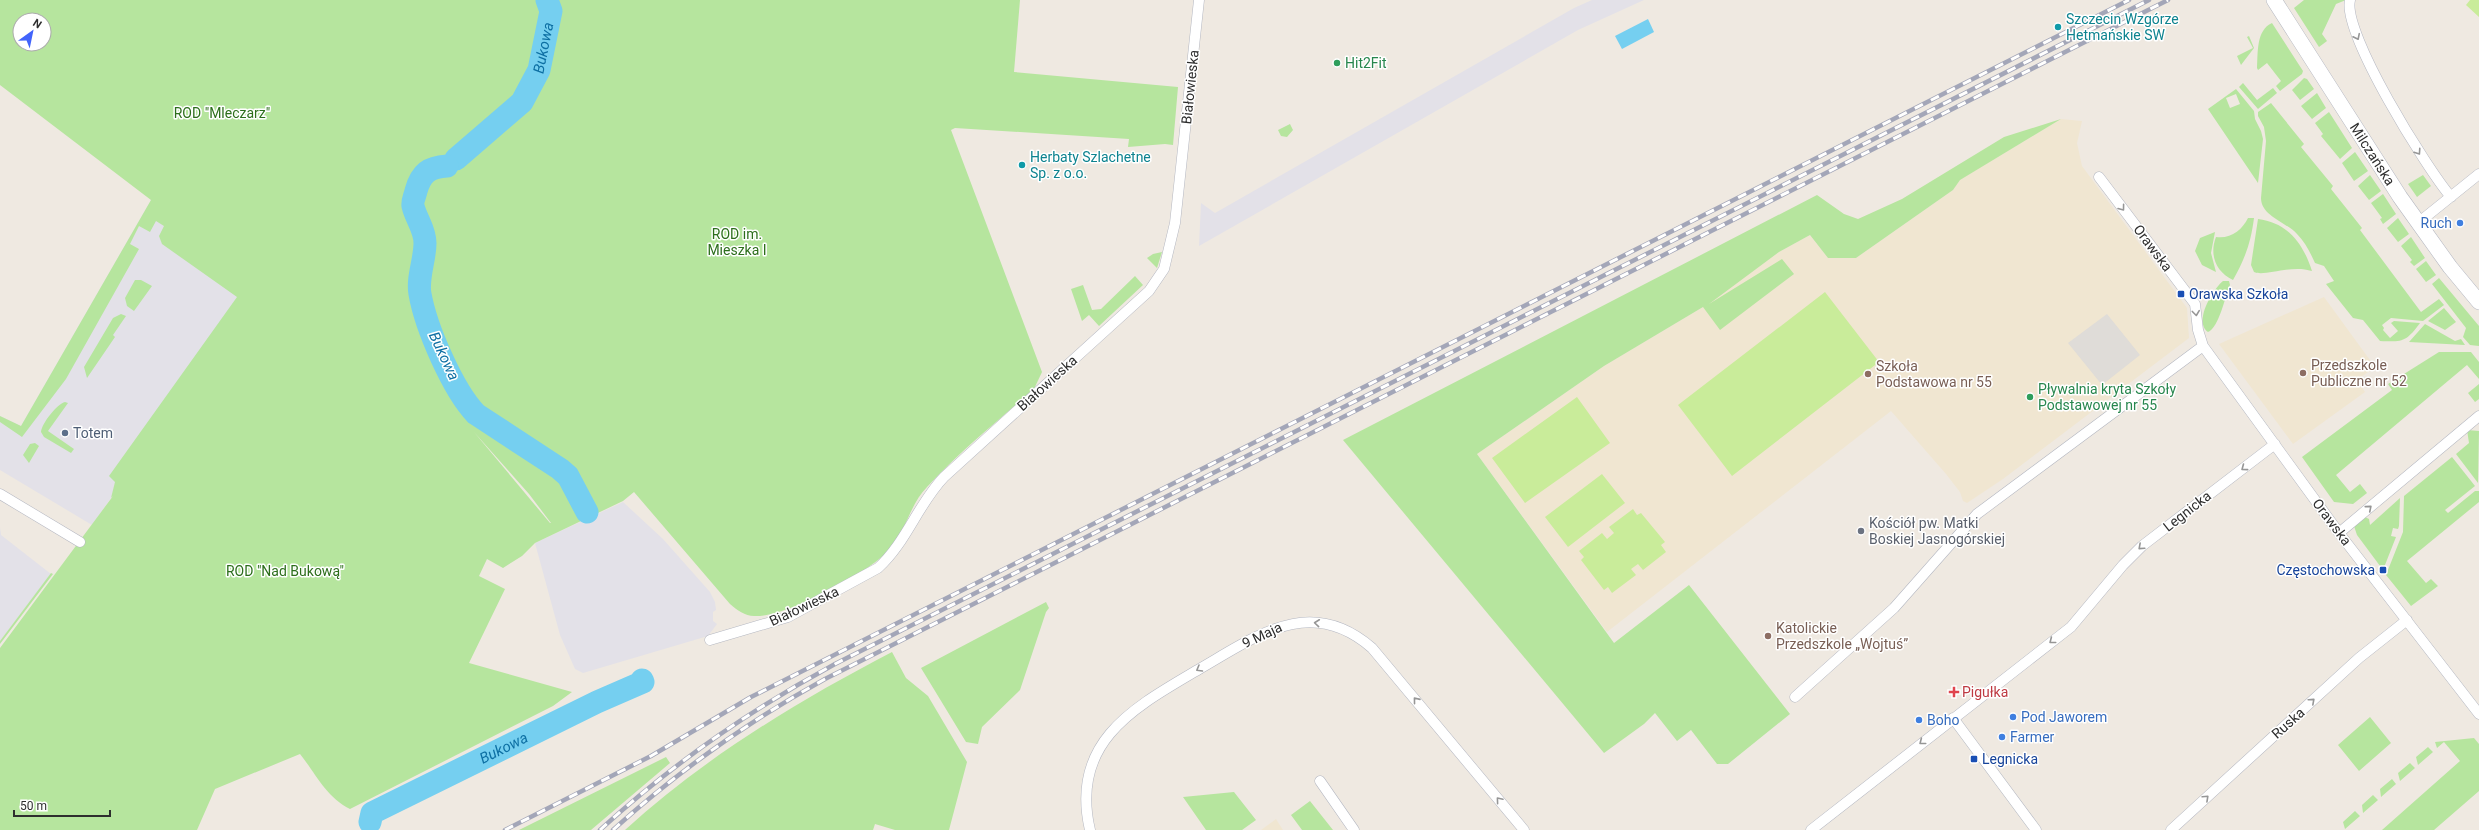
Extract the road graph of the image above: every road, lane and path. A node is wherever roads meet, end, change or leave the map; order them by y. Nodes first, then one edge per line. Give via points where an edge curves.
1 (1199, 0) edge
2 (2274, 0) edge
3 (2350, 0) edge
4 (2479, 174) edge
5 (2099, 177) dead end
6 (2451, 197) junction
7 (2418, 223) junction
8 (2479, 302) edge
9 (2203, 346) junction
10 (2479, 416) edge
11 (2275, 444) junction
12 (0, 494) edge
13 (2339, 533) junction
14 (80, 542) dead end
15 (2407, 620) junction
16 (710, 640) dead end
17 (1795, 698) dead end
18 (2479, 714) edge
19 (1953, 718) junction
20 (1320, 782) dead end
21 (2174, 827) edge
22 (1090, 830) edge
23 (1354, 830) edge
24 (1524, 830) edge
25 (1811, 830) edge
26 (2036, 830) edge

1 - 16 street, Białowieska via 1175,222 1167,259 1158,280 944,477 929,495 889,557 878,568 788,617
2 - 7 street, Milczańska
3 -> 6 street via 2348,13 2356,35 2409,137
4 - 6 street
5 -> 9 street, Orawska via 2192,301
6 - 7 street
7 - 8 street, Milczańska
9 - 11 street, Orawska
9 - 17 street via 2010,487 1967,523 1894,608
13 -> 10 street
11 - 13 street, Orawska
11 -> 19 street, Legnicka via 2142,546 2071,627
12 - 14 street
13 - 15 street, Orawska
15 - 18 street, Orawska
21 -> 15 street, Ruska via 2359,658
19 -> 25 street, Legnicka
19 - 26 street
20 - 23 street
24 -> 22 street, 9 Maja via 1372,648 1355,635 1339,628 1303,622 1285,624 1260,634 1149,699 1119,723 1103,744 1092,769 1087,800

